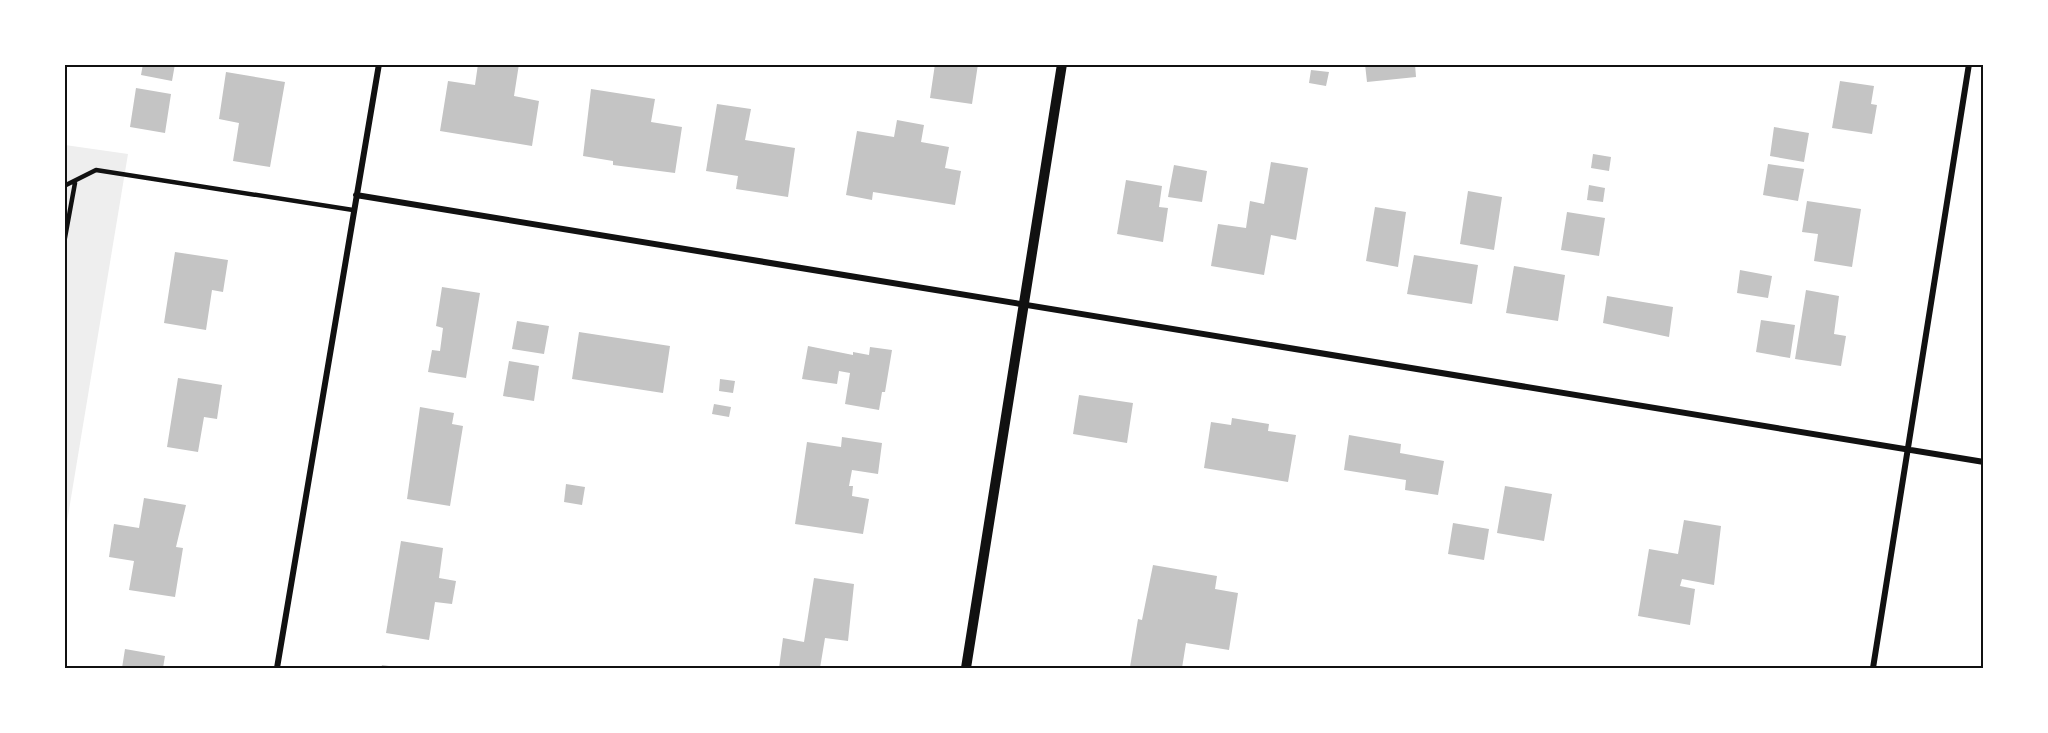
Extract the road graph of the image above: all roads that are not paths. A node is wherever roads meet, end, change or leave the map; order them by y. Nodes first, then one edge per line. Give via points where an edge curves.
1 (379, 64) edge
2 (1062, 64) edge
3 (1969, 64) edge
4 (75, 183) junction
5 (64, 186) edge
6 (356, 195) junction
7 (353, 210) junction
8 (64, 243) edge
9 (1024, 303) junction
10 (1908, 450) junction
11 (1983, 462) edge
12 (277, 669) edge
13 (966, 669) edge
14 (1873, 669) edge

1 - 6 street
2 - 9 street
3 - 10 street
4 - 5 lane
4 - 7 lane via 96,170
4 - 8 lane
6 - 7 street
6 - 9 street
7 - 12 street
9 - 10 street
9 - 13 street
10 - 11 street
10 - 14 street

